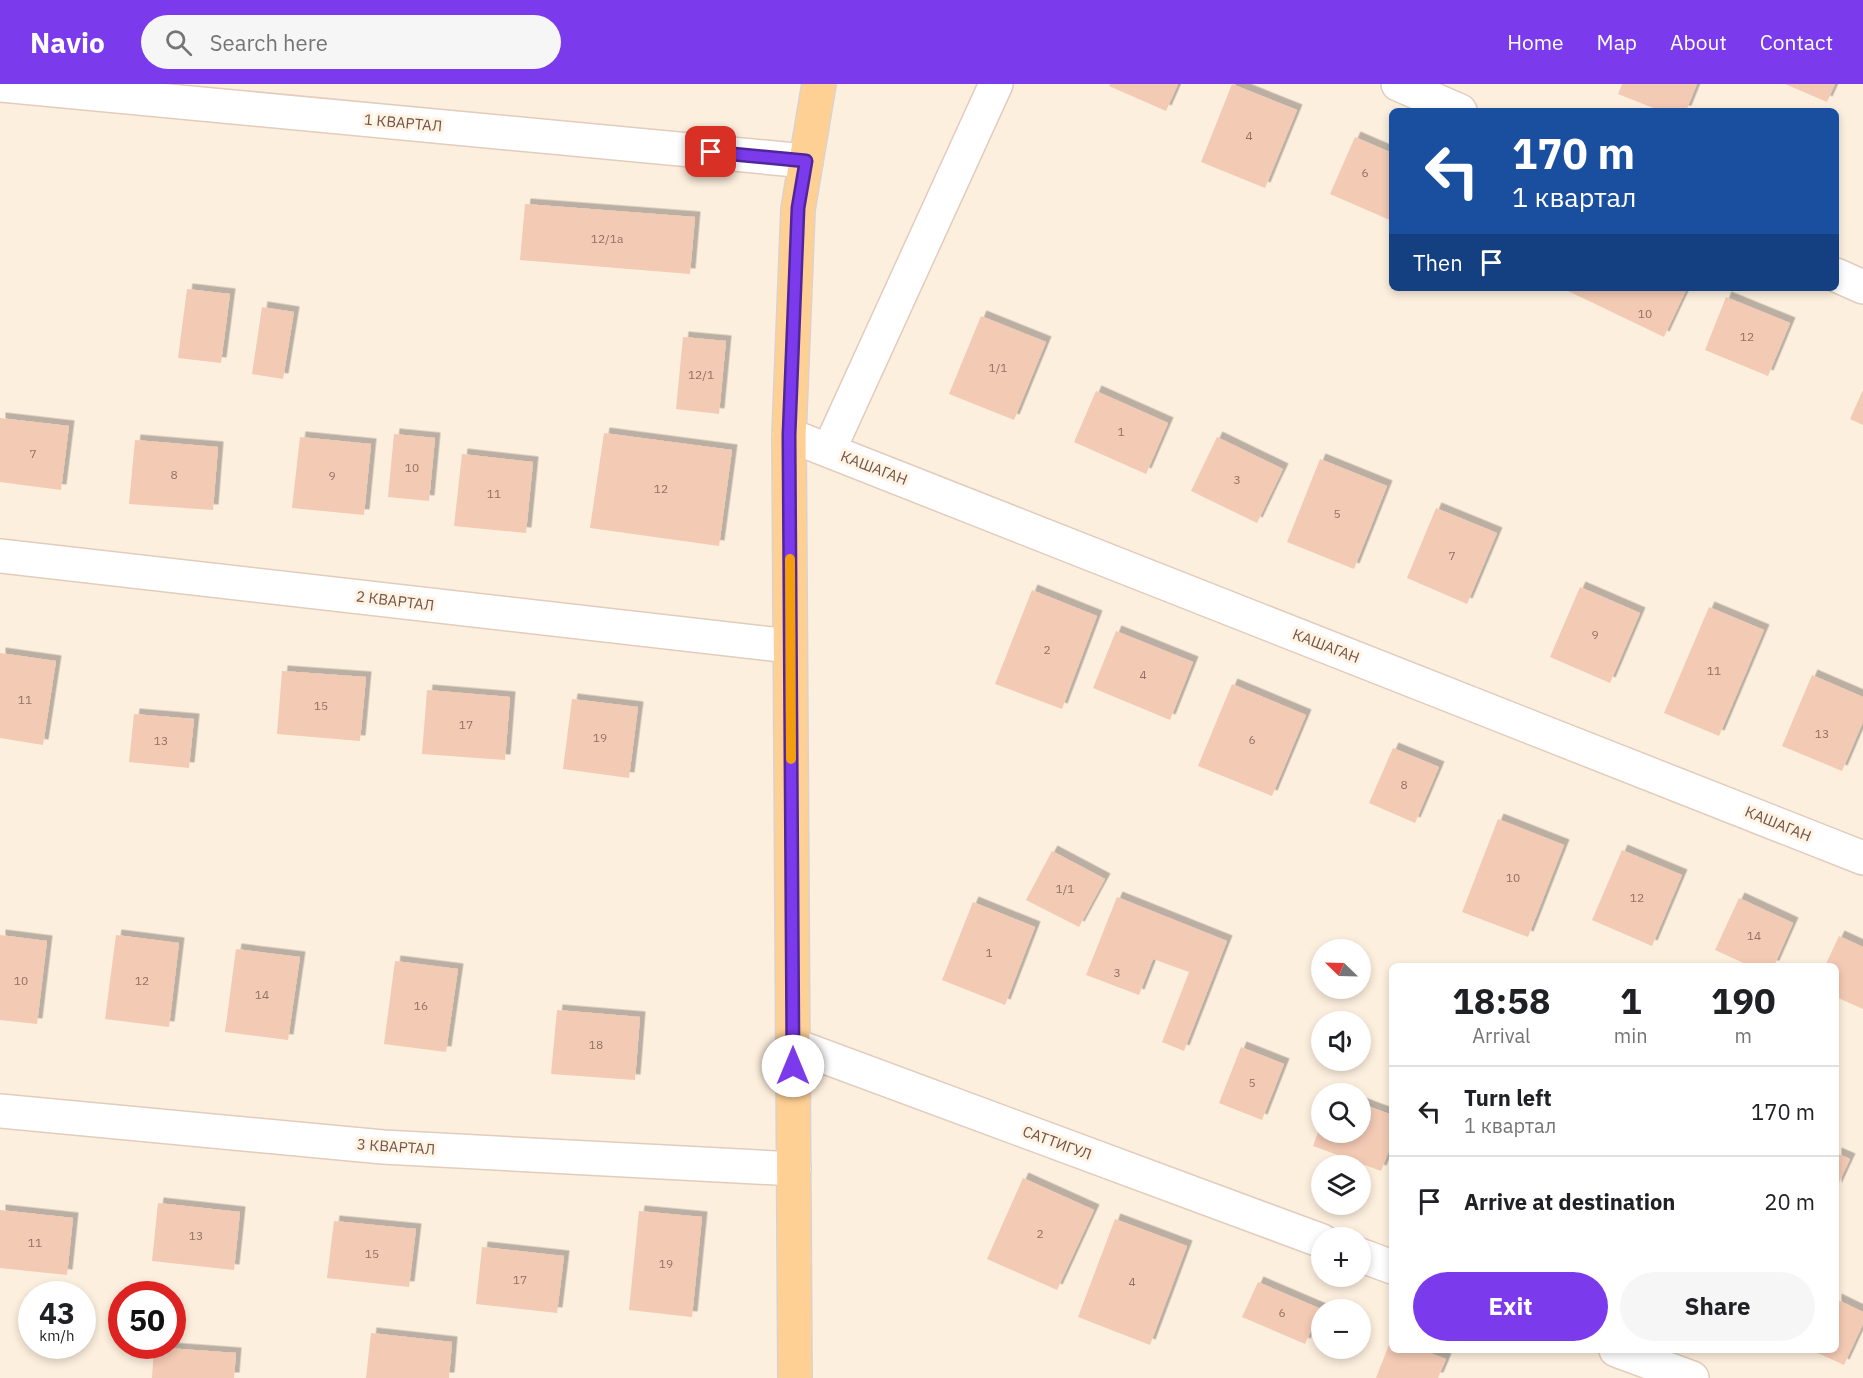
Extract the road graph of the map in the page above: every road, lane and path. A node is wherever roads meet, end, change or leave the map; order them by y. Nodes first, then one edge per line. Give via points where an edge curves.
1 (819, 84) edge
2 (996, 84) edge
3 (1398, 84) edge
4 (0, 86) edge
5 (1453, 108) edge
6 (806, 161) junction
7 (1839, 276) edge
8 (1863, 287) edge
9 (789, 435) junction
10 (829, 450) junction
11 (0, 556) edge
12 (790, 646) junction
13 (1863, 858) edge
14 (793, 1045) junction
15 (0, 1111) edge
16 (794, 1169) junction
17 (1311, 1237) edge
18 (1371, 1259) edge
19 (1389, 1266) edge
20 (1624, 1353) edge
21 (795, 1378) edge
22 (1692, 1378) edge

1 - 6 main road
2 - 10 street
3 - 5 street
4 - 6 street, 1 КВАРТАЛ
6 - 9 main road via 798,208
7 - 8 street
9 - 10 street, КАШАГАН
9 - 12 main road
10 - 13 street, КАШАГАН
11 - 12 street, 2 КВАРТАЛ
12 - 14 main road
14 - 16 main road
14 - 17 street, САТТИГУЛ
15 - 16 street, 3 КВАРТАЛ via 383,1147
16 - 21 main road
18 - 19 street
20 - 22 street

